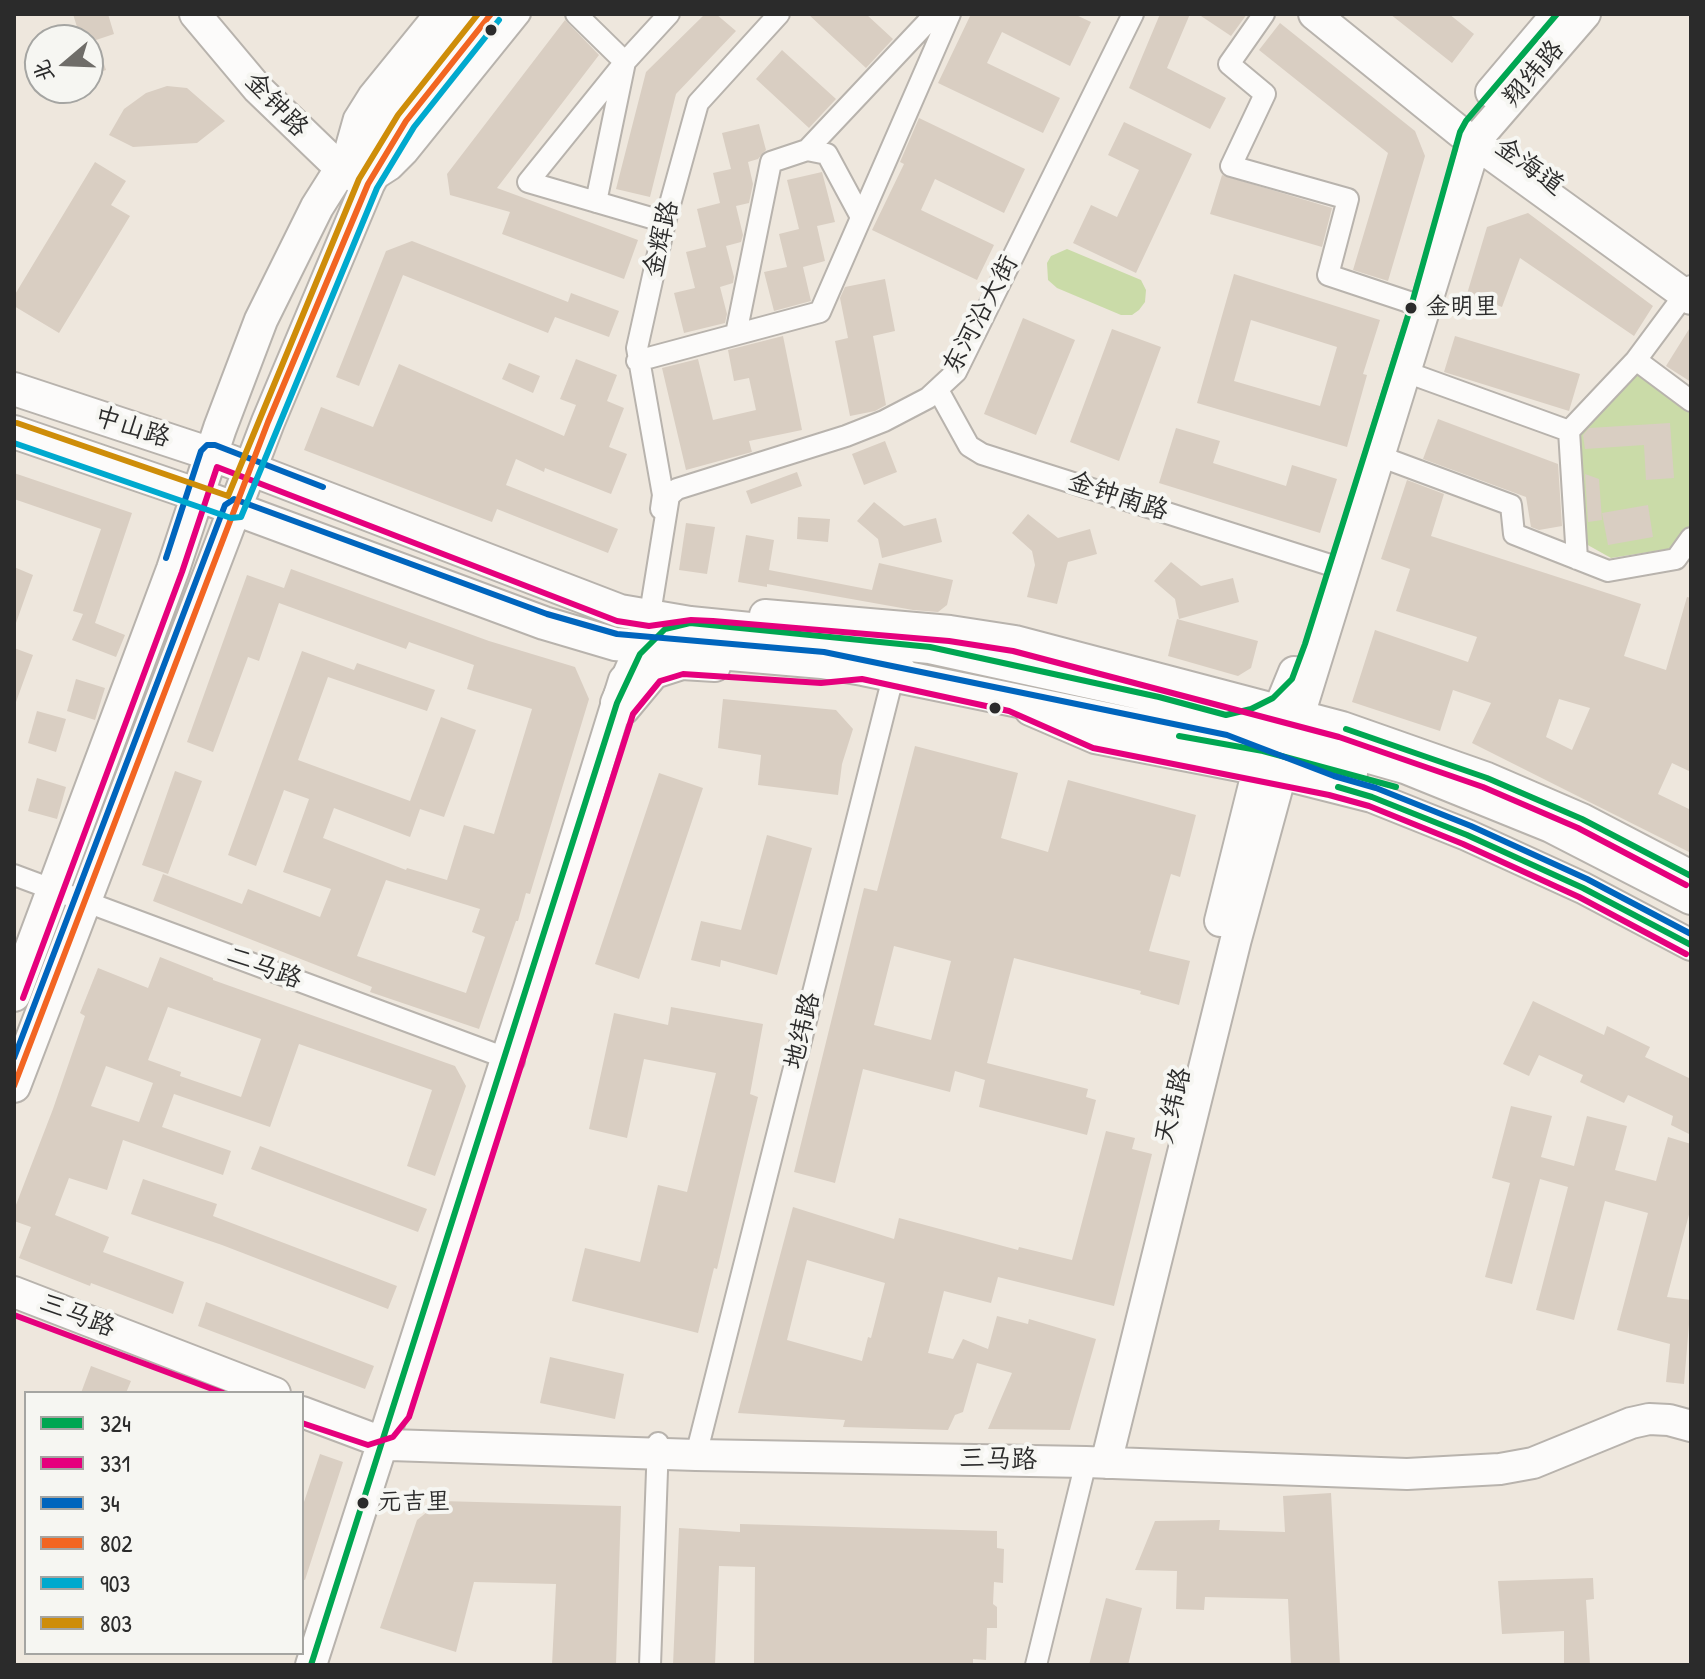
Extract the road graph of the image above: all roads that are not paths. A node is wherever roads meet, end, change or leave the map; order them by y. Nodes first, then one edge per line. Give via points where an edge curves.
1 (195, 14) edge
2 (434, 14) edge
3 (461, 14) edge
4 (491, 14) edge
5 (520, 14) edge
6 (576, 14) edge
7 (669, 14) edge
8 (779, 14) edge
9 (935, 14) edge
10 (950, 14) edge
11 (1133, 14) edge
12 (1264, 14) edge
13 (1314, 14) edge
14 (1332, 14) edge
15 (1557, 14) edge
16 (1585, 14) edge
17 (625, 62) junction
18 (1471, 132) junction
19 (807, 150) junction
20 (355, 177) junction
21 (596, 202) junction
22 (861, 217) junction
23 (665, 222) junction
24 (1690, 291) edge
25 (1412, 303) junction
26 (736, 334) junction
27 (1636, 360) junction
28 (637, 361) junction
29 (1406, 372) junction
30 (14, 389) edge
31 (938, 390) junction
32 (1691, 401) edge
33 (1569, 431) junction
34 (14, 432) edge
35 (211, 454) junction
36 (1379, 456) junction
37 (249, 469) junction
38 (198, 495) junction
39 (234, 509) junction
40 (1691, 538) edge
41 (1577, 559) junction
42 (1330, 565) junction
43 (642, 637) junction
44 (940, 639) junction
45 (863, 669) junction
46 (898, 676) junction
47 (1300, 679) junction
48 (1012, 701) junction
49 (620, 706) junction
50 (1342, 727) junction
51 (1225, 730) junction
52 (1277, 739) junction
53 (1401, 777) junction
54 (1331, 785) joint
55 (14, 875) edge
56 (1691, 876) edge
57 (55, 890) junction
58 (1691, 898) edge
59 (85, 902) junction
60 (1691, 921) edge
61 (1691, 945) edge
62 (14, 995) edge
63 (510, 1060) junction
64 (14, 1086) edge
65 (14, 1292) edge
66 (14, 1304) edge
67 (246, 1391) edge
68 (270, 1391) edge
69 (304, 1404) edge
70 (304, 1413) edge
71 (1691, 1415) edge
72 (1691, 1426) edge
73 (385, 1433) junction
74 (658, 1449) junction
75 (698, 1450) junction
76 (1098, 1456) junction
77 (311, 1665) edge
78 (320, 1665) edge
79 (650, 1665) edge
80 (1036, 1665) edge

1 - 20 street, 金钟路 via 258,89
2 - 20 street via 354,118 346,141
3 - 20 main road via 398,91
4 - 20 main road via 385,152
5 - 20 street via 392,169
6 - 17 street
7 - 17 street
8 - 23 street, 金辉路 via 698,103
9 - 19 street
10 - 22 street
11 - 31 street, 东河沿大街 via 956,372
12 - 25 street via 1229,64 1265,94 1231,166 1348,199 1328,275
13 - 18 street
14 - 18 street, 金海道
15 - 18 street, 翔纬路
16 - 18 street, 翔纬路
17 - 21 street
17 - 21 street via 528,182
18 - 24 street, 金海道
18 - 25 street, 翔纬路
18 - 29 street, 翔纬路
19 - 22 street via 827,154
19 - 26 street via 771,162
20 - 35 main road via 317,207 261,320
20 - 37 main road
21 - 23 street
22 - 26 street via 820,312
23 - 28 street, 金辉路
24 - 27 street
25 - 42 street, 翔纬路
26 - 28 street
27 - 32 street
27 - 33 street
28 - 43 street, 金辉路 via 663,495
29 - 33 street
29 - 36 street, 翔纬路
30 - 35 main road, 中山路
31 - 42 street, 金钟南路 via 969,446 982,454
31 - 43 street, 东河沿大街 via 910,409 846,436 677,489 669,496
33 - 41 street
34 - 38 main road, 中山路
35 - 37 main road, 中山路
35 - 38 main road
36 - 41 street via 1511,505 1514,534
36 - 47 street, 翔纬路
37 - 39 main road
37 - 43 main road, 中山路 via 605,607
38 - 39 main road, 中山路
38 - 57 main road
39 - 43 main road, 中山路 via 544,623 615,644
39 - 59 main road
40 - 41 street via 1676,559 1608,571
42 - 47 street, 翔纬路
43 - 44 main road, 中山路 via 690,623
43 - 44 street via 691,610
43 - 45 main road, 中山路
43 - 49 main road
44 - 46 street, 地纬路
44 - 51 main road, 中山路 via 1159,697
44 - 52 street via 1015,641
45 - 46 main road, 中山路
45 - 49 street via 821,673 682,664 654,673
46 - 48 main road, 中山路
46 - 75 street, 地纬路 via 886,704
47 - 50 street via 1319,710
47 - 52 street, 翔纬路
48 - 51 main road, 中山路
48 - 52 street via 1095,738
49 - 63 street
50 - 52 street
50 - 56 street via 1487,778 1582,819
51 - 52 main road, 中山路
52 - 53 main road, 中山路
52 - 54 main road
52 - 76 street, 天纬路
53 - 58 main road via 1484,797
53 - 60 main road
54 - 61 street via 1467,835
55 - 57 street, 二马路
57 - 59 street, 二马路
57 - 62 main road
59 - 63 street, 二马路
59 - 64 main road
63 - 73 street
65 - 68 street, 三马路
66 - 67 street, 三马路
69 - 73 street, 三马路
70 - 73 street, 三马路
71 - 76 street, 三马路 via 1646,1412 1508,1460 1412,1465
72 - 76 street, 三马路 via 1640,1421 1552,1457 1485,1470 1407,1474
73 - 74 street, 三马路
73 - 77 street
73 - 78 street
74 - 75 street, 三马路
74 - 79 street
75 - 76 street, 三马路
76 - 80 street

